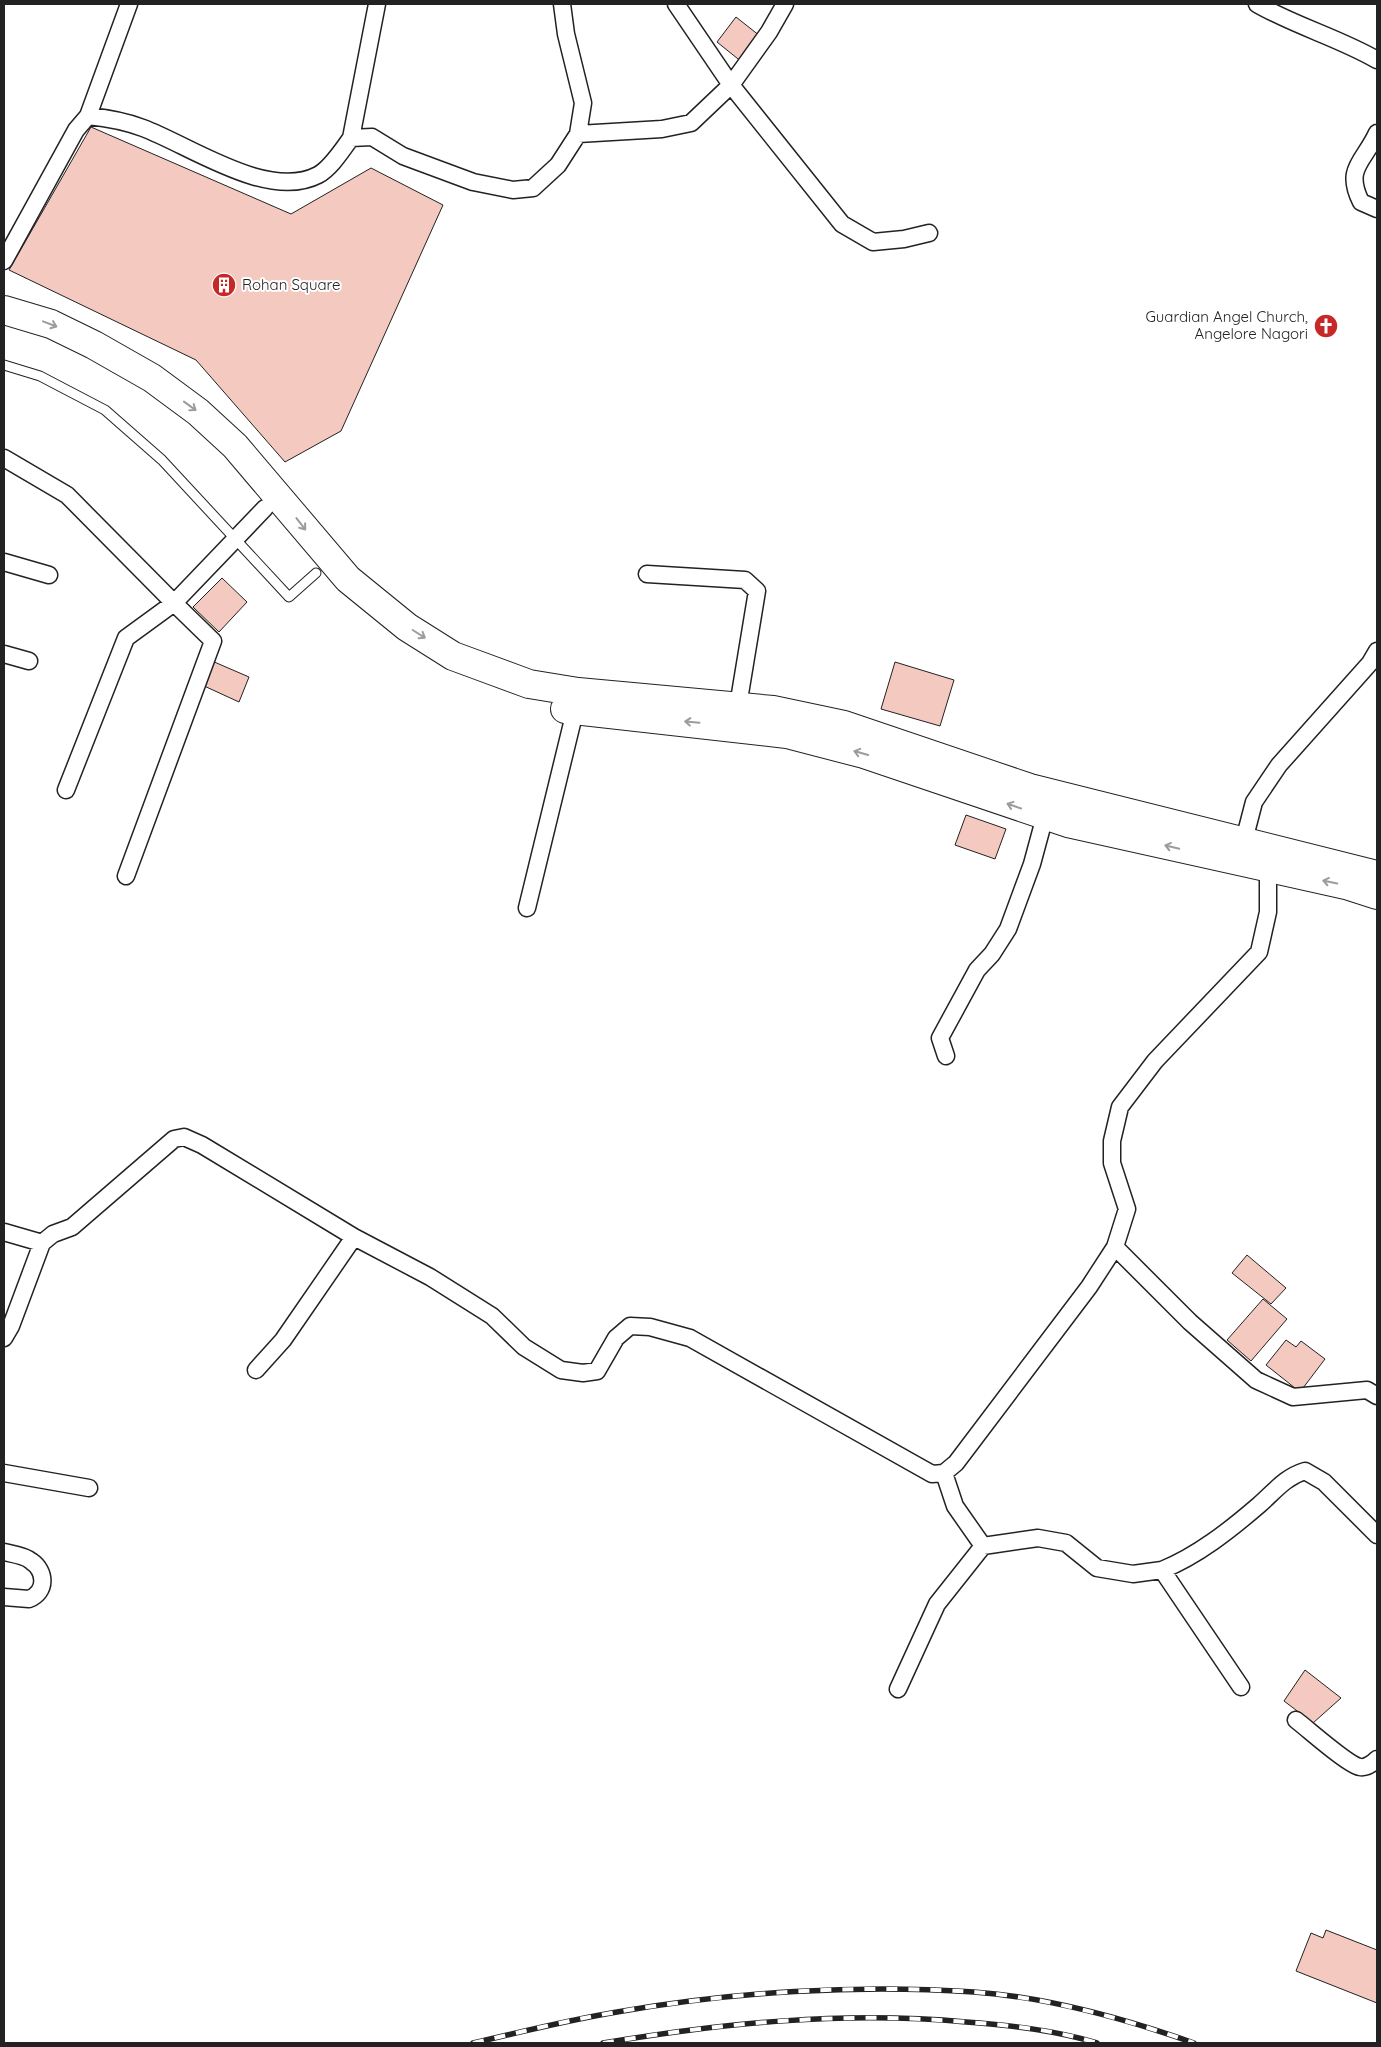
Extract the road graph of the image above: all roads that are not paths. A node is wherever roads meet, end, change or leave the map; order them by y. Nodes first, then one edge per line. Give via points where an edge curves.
1 (129, 4) edge
2 (377, 4) edge
3 (562, 4) edge
4 (676, 4) edge
5 (785, 4) edge
6 (1257, 4) edge
7 (1377, 60) edge
8 (731, 85) junction
9 (88, 116) junction
10 (1377, 133) edge
11 (578, 134) junction
12 (351, 138) junction
13 (1377, 209) edge
14 (929, 233) dead end
15 (4, 261) edge
16 (4, 310) edge
17 (4, 329) edge
18 (4, 365) edge
19 (4, 458) edge
20 (265, 508) junction
21 (236, 541) junction
22 (4, 562) edge
23 (316, 573) junction
24 (647, 574) dead end
25 (49, 575) dead end
26 (174, 603) junction
27 (4, 654) edge
28 (1375, 659) edge
29 (29, 661) dead end
30 (738, 706) junction
31 (575, 711) junction
32 (66, 790) dead end
33 (1045, 816) junction
34 (1241, 852) junction
35 (1268, 868) junction
36 (1377, 875) edge
37 (126, 876) dead end
38 (1377, 895) edge
39 (527, 908) dead end
40 (946, 1056) dead end
41 (4, 1232) edge
42 (354, 1237) junction
43 (42, 1243) junction
44 (1115, 1247) junction
45 (4, 1338) edge
46 (256, 1370) dead end
47 (1377, 1396) edge
48 (944, 1472) junction
49 (4, 1473) edge
50 (89, 1488) dead end
51 (1377, 1535) edge
52 (983, 1546) junction
53 (4, 1552) edge
54 (1162, 1570) junction
55 (4, 1597) edge
56 (1241, 1687) dead end
57 (898, 1689) dead end
58 (1296, 1720) dead end
59 (1377, 1759) edge

1 - 9 street
2 - 12 street
3 - 11 street via 583,103
4 - 8 street
5 - 8 street
6 - 7 street via 1280,18
8 - 11 street via 691,123 662,129
8 - 14 street via 842,224 873,242
9 - 12 street via 114,119 143,128 252,176 290,183 319,175
9 - 15 street via 76,130
10 - 13 street via 1358,164 1353,186 1361,202
11 - 12 street via 558,164 533,188 513,190 473,182 412,159 372,137
16 -> 30 highway via 51,324 94,345 152,378 198,412 235,446 348,579 407,627 453,656 539,686
17 - 20 highway via 44,342 141,394 186,427 221,459
18 - 21 lane via 40,376 105,410 162,460
19 - 26 street via 67,494
20 - 21 street
20 - 23 highway
21 - 23 lane via 290,597
21 - 26 street
22 - 25 street
23 - 31 highway via 335,593 396,643 444,673 524,702
24 - 30 street via 744,580 757,591
26 - 32 street via 126,638
26 - 37 street via 213,641
27 - 29 street
28 - 34 street via 1279,765 1254,802
30 - 34 highway via 844,725 1030,788
33 -> 31 highway via 864,754 787,734
31 - 39 street
34 -> 33 highway
33 - 40 street via 1032,864 1008,929 977,970 940,1038
34 - 35 highway
34 - 36 highway
38 -> 35 highway
35 - 44 street via 1268,912 1259,952 1155,1061 1120,1107 1112,1141 1112,1163 1127,1209
41 - 43 street
42 - 43 street via 184,1137 174,1139 72,1227 53,1234
42 - 46 street via 283,1340
42 - 48 street via 430,1277 492,1316 524,1347 561,1370 583,1374 597,1371 616,1338 630,1326 650,1327 690,1338 932,1474
43 - 45 street
44 - 47 street via 1190,1322 1256,1380 1293,1397 1367,1390
44 - 48 street via 1089,1287 989,1420 956,1463
48 - 52 street via 955,1506
49 - 50 street
51 - 54 street via 1324,1482 1305,1471 1292,1475 1258,1506 1184,1561
52 - 54 street via 1038,1538 1066,1543 1097,1568 1133,1574
52 - 57 street via 938,1604
53 - 55 street via 31,1560 42,1575 43,1584 41,1591 29,1599
54 - 56 street
58 - 59 street via 1349,1762 1360,1767

